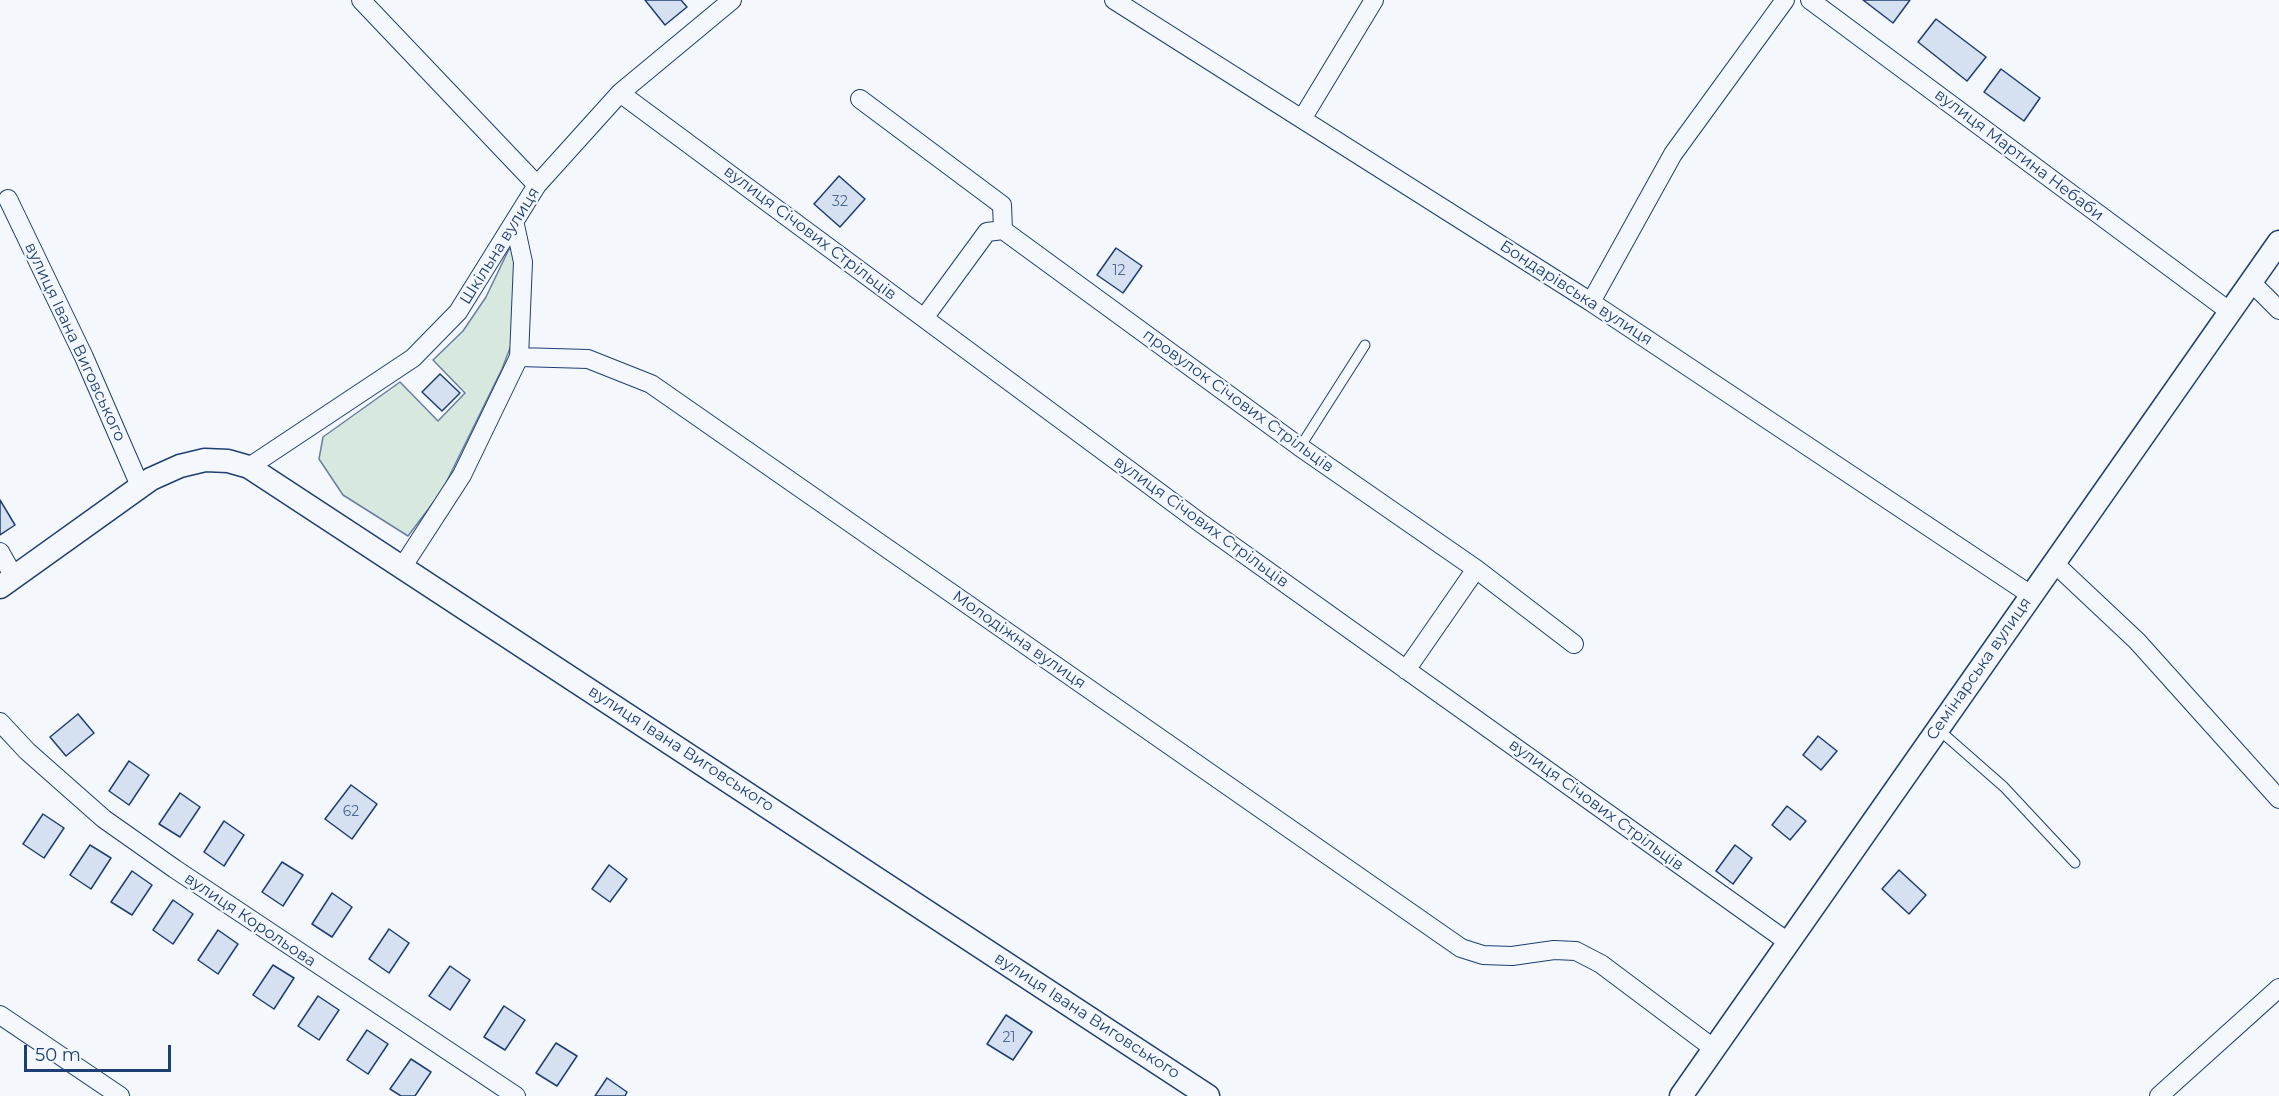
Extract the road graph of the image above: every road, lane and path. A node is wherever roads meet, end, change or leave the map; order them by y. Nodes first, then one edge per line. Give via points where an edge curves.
1 (361, 0) edge
2 (732, 0) edge
3 (1114, 0) edge
4 (1374, 0) edge
5 (1785, 0) edge
6 (1810, 0) edge
7 (620, 93) junction
8 (860, 99) dead end
9 (1302, 119) junction
10 (537, 185) junction
11 (8, 199) dead end
12 (515, 225) junction
13 (1003, 230) junction
14 (2279, 242) edge
15 (2250, 281) junction
16 (1591, 302) junction
17 (2279, 310) edge
18 (2229, 311) junction
19 (924, 318) junction
20 (1365, 345) dead end
21 (519, 357) junction
22 (1300, 447) junction
23 (249, 467) junction
24 (140, 486) junction
25 (0, 552) edge
26 (2054, 563) junction
27 (403, 566) junction
28 (1476, 569) junction
29 (7, 582) edge
30 (2031, 595) junction
31 (1574, 644) dead end
32 (1406, 670) junction
33 (0, 722) edge
34 (1937, 729) junction
35 (2279, 799) edge
36 (2075, 863) dead end
37 (1788, 942) junction
38 (2279, 988) edge
39 (0, 1015) edge
40 (1713, 1048) junction
41 (120, 1096) edge
42 (516, 1096) edge
43 (1208, 1096) edge
44 (1681, 1096) edge
45 (2159, 1096) edge

1 - 10 street
2 - 7 street, Шкільна вулиця
3 - 9 street, Бондарівська вулиця
4 - 9 street
5 - 16 street via 1673,154
6 - 18 street, вулиця Мартина Небаби
7 - 10 street, Шкільна вулиця
7 - 19 street, вулиця Січових Стрільців
8 - 13 street via 1002,205
9 - 16 street, Бондарівська вулиця
10 - 12 street, Шкільна вулиця
11 - 24 street, вулиця Івана Виговського via 84,357
12 - 21 street via 523,262
12 - 23 street, Шкільна вулиця via 459,312 413,357
13 - 19 street via 987,232
13 - 22 street, провулок Січових Стрільців
14 - 15 street, Семінарська вулиця
15 - 17 street
15 - 18 street, Семінарська вулиця
16 - 30 street, Бондарівська вулиця
18 - 26 street, Семінарська вулиця
19 - 32 street, вулиця Січових Стрільців
20 - 22 lane
21 - 27 street via 462,475
21 - 40 street, Молодіжна вулиця via 588,359 651,384 1461,948 1483,955 1512,956 1576,951 1601,964
22 - 28 street, провулок Січових Стрільців
23 - 24 street, вулиця Івана Виговського via 205,459 180,466
23 - 27 street, вулиця Івана Виговського
24 - 29 street, вулиця Івана Виговського
25 - 29 street, вулиця Івана Виговського
26 - 30 street, Семінарська вулиця
26 - 35 street via 2137,641
27 - 43 street, вулиця Івана Виговського
28 - 31 street, провулок Січових Стрільців
28 - 32 street
30 - 34 street, Семінарська вулиця
32 - 37 street, вулиця Січових Стрільців
33 - 42 street, вулиця Корольова via 104,819 174,870
34 - 36 lane via 2004,787
34 - 37 street, Семінарська вулиця
37 - 40 street, Семінарська вулиця
38 - 45 street
39 - 41 street
40 - 44 street, Семінарська вулиця

